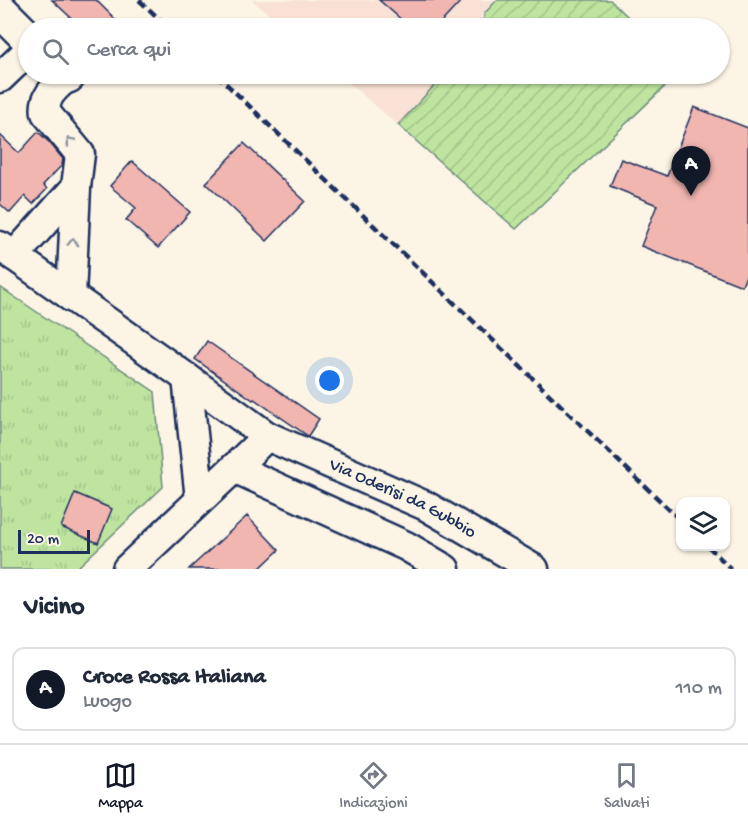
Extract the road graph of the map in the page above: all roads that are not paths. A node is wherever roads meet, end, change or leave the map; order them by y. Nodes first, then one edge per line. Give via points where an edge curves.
1 (0, 10) edge
2 (18, 28) edge
3 (18, 61) edge
4 (0, 78) edge
5 (58, 84) edge
6 (76, 187) junction
7 (7, 251) edge
8 (71, 297) junction
9 (187, 378) junction
10 (267, 436) junction
11 (234, 468) junction
12 (200, 499) junction
13 (127, 569) edge
14 (445, 569) edge
15 (534, 569) edge

1 - 2 street
3 - 4 street
6 -> 5 street via 80,154 46,113 44,105
6 - 7 street
8 -> 6 street
7 - 8 street
8 - 9 street
9 - 10 street, Via Oderisi da Gubbio
9 - 12 street
10 - 11 street
10 - 15 street, Via Oderisi da Gubbio via 426,506
11 - 12 street
11 - 14 street via 406,546
12 - 13 street

